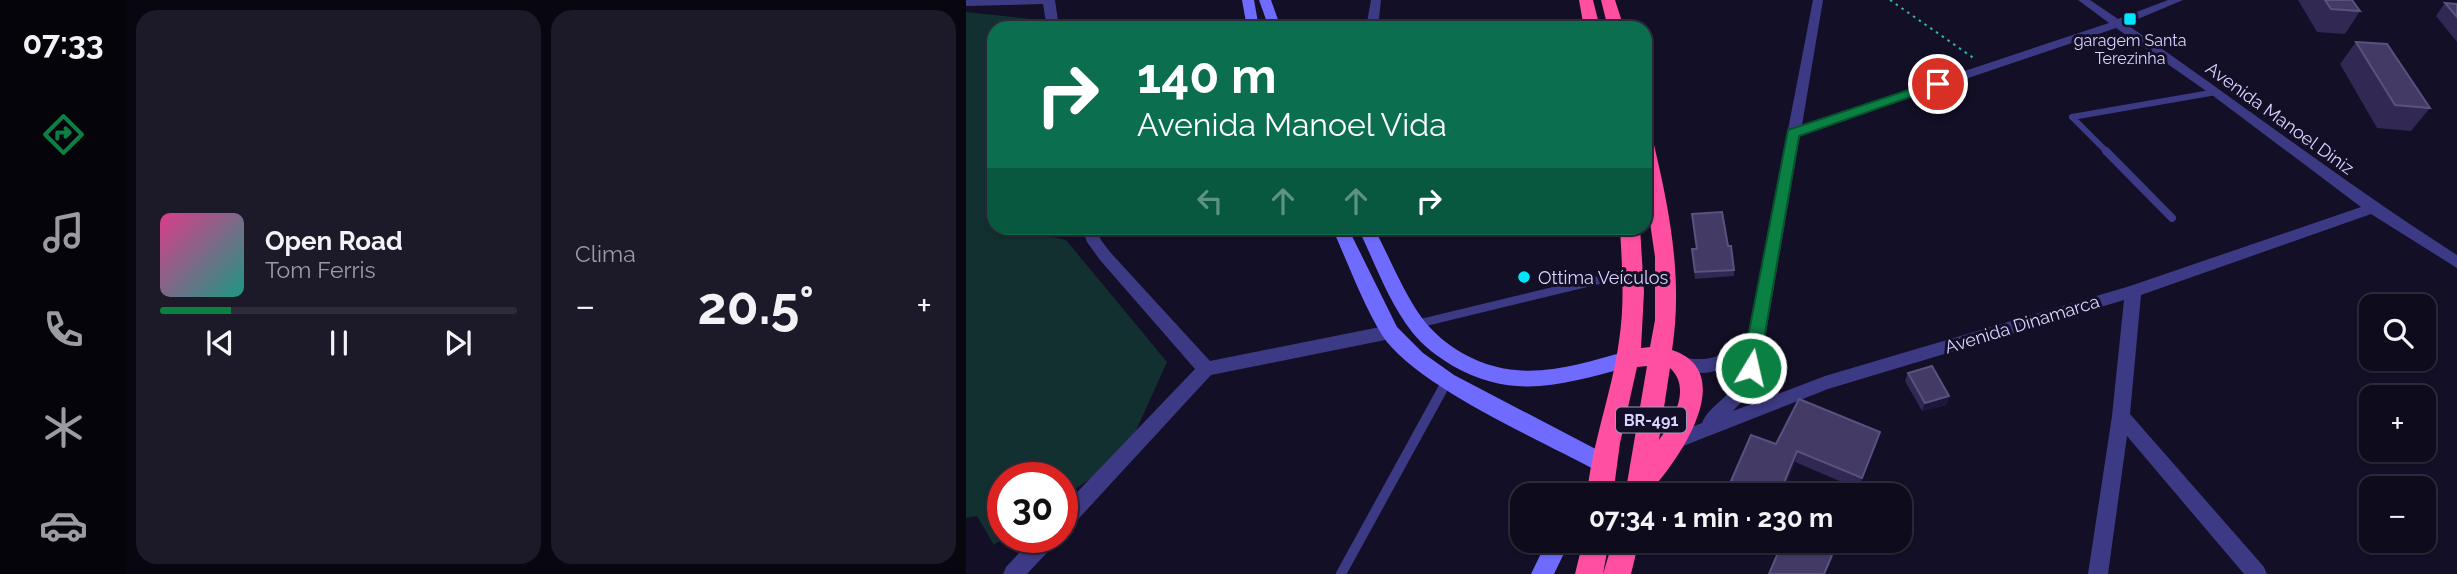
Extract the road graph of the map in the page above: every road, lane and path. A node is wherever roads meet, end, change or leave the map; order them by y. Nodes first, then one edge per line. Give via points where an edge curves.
1 (1049, 0) edge
2 (1248, 0) edge
3 (1265, 0) edge
4 (1376, 0) edge
5 (1586, 0) edge
6 (1608, 0) edge
7 (1818, 0) edge
8 (1890, 0) edge
9 (2083, 0) edge
10 (2178, 0) edge
11 (991, 2) edge
12 (966, 3) edge
13 (1052, 21) edge
14 (1252, 21) edge
15 (1272, 21) edge
16 (1373, 21) edge
17 (1590, 21) edge
18 (1614, 21) edge
19 (2119, 23) junction
20 (1987, 67) junction
21 (2216, 92) junction
22 (1792, 133) junction
23 (1652, 175) edge
24 (2373, 208) junction
25 (2172, 218) dead end
26 (1092, 235) edge
27 (1343, 235) edge
28 (1370, 235) edge
29 (1631, 235) edge
30 (2457, 262) edge
31 (1635, 272) junction
32 (2133, 291) junction
33 (1416, 325) junction
34 (1390, 332) junction
35 (1755, 337) junction
36 (1628, 359) junction
37 (1671, 360) junction
38 (1206, 369) junction
39 (1447, 381) junction
40 (2121, 416) junction
41 (1705, 428) junction
42 (1673, 442) junction
43 (1601, 477) edge
44 (1641, 483) edge
45 (1644, 483) edge
46 (1078, 505) edge
47 (1033, 553) edge
48 (1553, 553) edge
49 (1594, 553) edge
50 (1623, 553) edge
51 (1013, 574) edge
52 (1341, 574) edge
53 (1542, 574) edge
54 (1590, 574) edge
55 (1617, 574) edge
56 (2098, 574) edge
57 (2257, 574) edge

1 - 11 street
1 - 13 street
2 - 14 main road
3 - 15 main road
4 - 16 street
5 - 17 highway
6 - 18 highway
7 - 22 street
8 - 20 path
9 - 19 street, Avenida Manoel Diniz
10 - 19 street
11 - 12 street
19 - 20 street
19 - 21 street, Avenida Manoel Diniz
20 - 22 street
21 - 24 street, Avenida Manoel Diniz
21 - 25 lane via 2072,117
22 - 35 street
23 - 37 highway, BR-491 via 1665,257
24 - 30 street, Avenida Manoel Diniz
24 - 32 street, Avenida Dinamarca
26 - 38 street via 1105,257
27 - 34 main road
28 - 33 main road
29 - 31 highway, BR-491
31 - 33 lane
31 - 36 highway, BR-491
32 - 40 street
32 - 41 street, Avenida Dinamarca via 1825,383
33 - 36 main road via 1465,365 1500,379 1570,376
34 - 38 street
34 - 39 main road
35 - 37 street via 1725,363 1701,368
35 - 41 street via 1745,382
36 - 37 highway
36 - 43 highway, BR-491
37 - 42 highway via 1688,374 1691,400
37 - 44 highway, BR-491
38 - 46 street
39 - 43 main road
39 - 52 lane
40 - 56 street
40 - 57 street
41 - 42 street, Avenida Dinamarca
42 - 45 highway
47 - 51 street
48 - 53 main road
49 - 54 highway
50 - 55 highway

